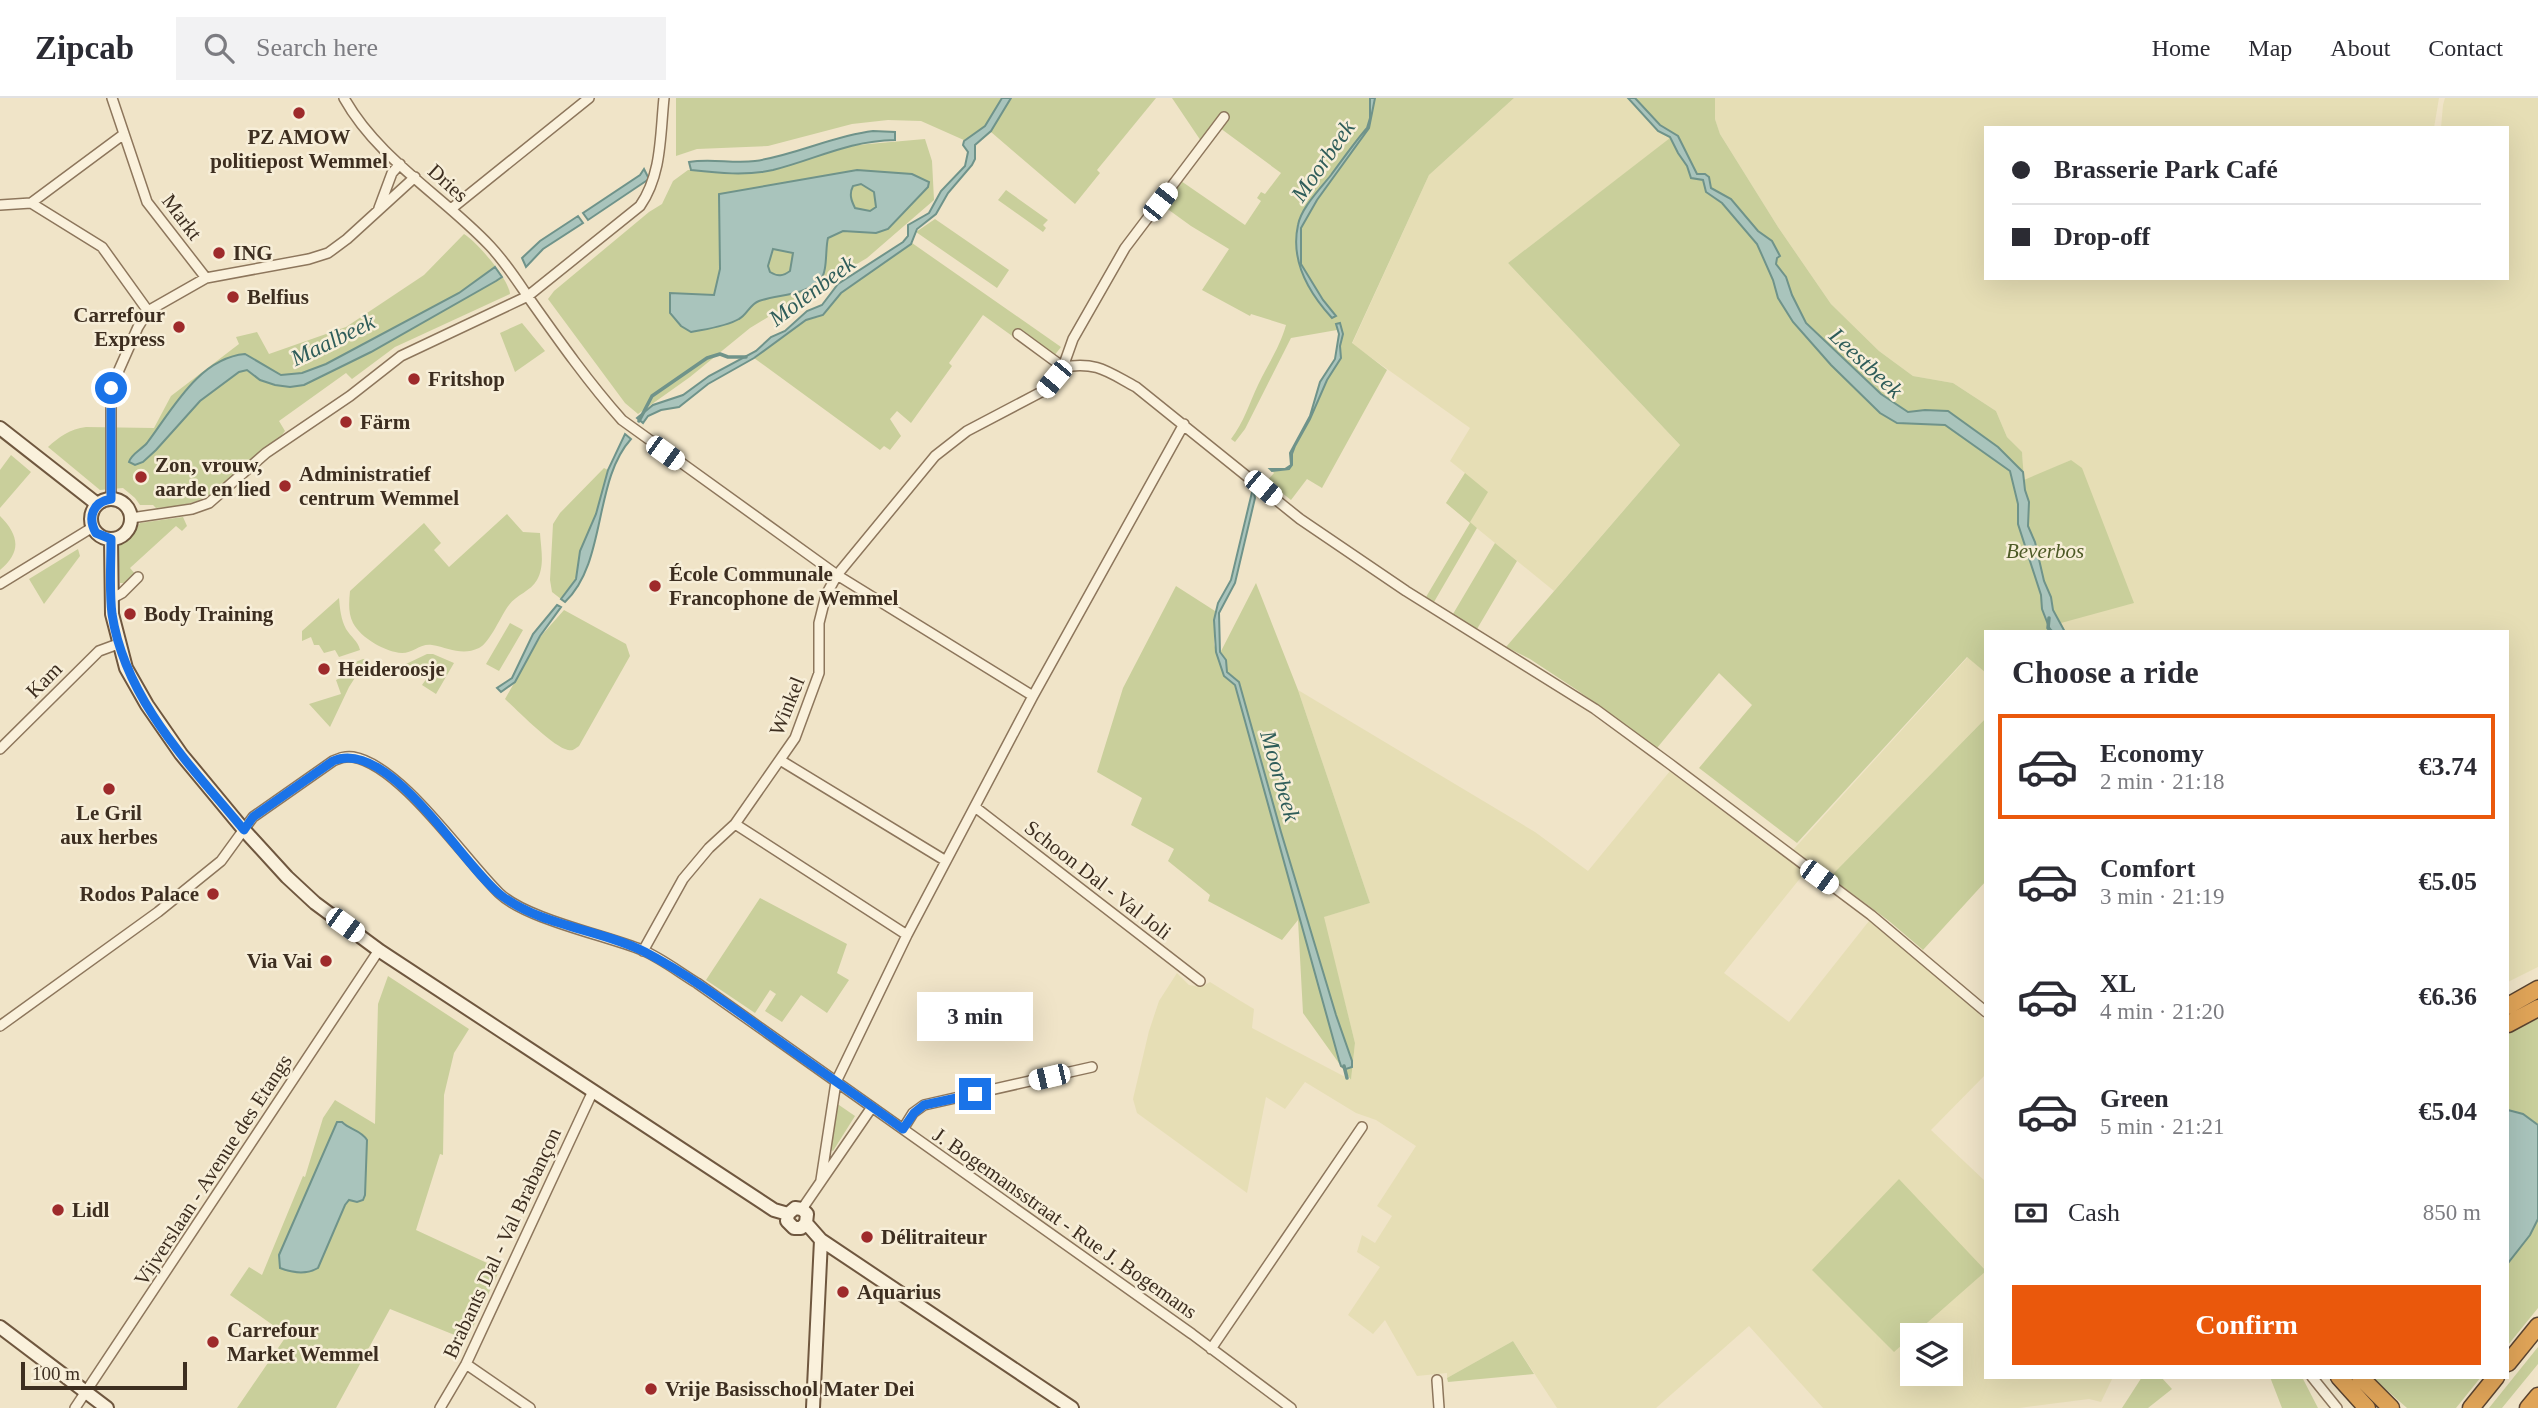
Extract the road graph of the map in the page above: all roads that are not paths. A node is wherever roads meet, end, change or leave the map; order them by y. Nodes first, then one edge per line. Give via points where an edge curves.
1 (112, 98) edge
2 (344, 98) edge
3 (589, 98) edge
4 (664, 98) edge
5 (1224, 117) dead end
6 (124, 134) junction
7 (400, 164) junction
8 (415, 177) junction
9 (31, 203) junction
10 (0, 205) edge
11 (378, 209) junction
12 (451, 209) junction
13 (206, 278) junction
14 (527, 296) junction
15 (148, 311) junction
16 (1018, 334) dead end
17 (1063, 368) junction
18 (1184, 424) junction
19 (0, 428) edge
20 (111, 499) junction
21 (97, 504) junction
22 (131, 518) junction
23 (93, 527) junction
24 (111, 539) junction
25 (837, 575) junction
26 (138, 578) dead end
27 (0, 584) edge
28 (111, 599) junction
29 (118, 644) junction
30 (1033, 696) junction
31 (0, 749) edge
32 (780, 760) junction
33 (975, 807) junction
34 (735, 824) junction
35 (244, 830) junction
36 (946, 861) junction
37 (907, 934) junction
38 (379, 950) junction
39 (643, 951) junction
40 (1200, 981) dead end
41 (2538, 989) edge
42 (2509, 1005) edge
43 (2538, 1008) edge
44 (1984, 1011) edge
45 (2509, 1023) edge
46 (0, 1026) edge
47 (1092, 1067) dead end
48 (836, 1082) junction
49 (593, 1091) junction
50 (872, 1107) junction
51 (1362, 1127) dead end
52 (903, 1129) junction
53 (821, 1180) junction
54 (802, 1209) junction
55 (788, 1214) junction
56 (806, 1223) junction
57 (821, 1240) junction
58 (0, 1326) edge
59 (2538, 1326) edge
60 (1211, 1349) junction
61 (2509, 1362) edge
62 (466, 1364) junction
63 (2314, 1379) edge
64 (2341, 1379) edge
65 (2362, 1379) edge
66 (2494, 1379) edge
67 (1437, 1380) dead end
68 (87, 1392) junction
69 (2538, 1396) edge
70 (75, 1408) edge
71 (107, 1408) edge
72 (440, 1408) edge
73 (530, 1408) edge
74 (813, 1408) edge
75 (1072, 1408) edge
76 (1291, 1408) edge
77 (1439, 1408) edge
78 (2337, 1408) edge
79 (2367, 1408) edge
80 (2391, 1408) edge
81 (2471, 1408) edge
82 (2528, 1408) edge

1 - 6 street, Markt
2 - 7 street, Dries via 364,128
3 - 12 street
4 - 14 street via 658,167 651,190 639,206
5 - 17 street via 1125,248 1073,339
6 - 9 street
6 - 13 street, Markt via 147,202
7 - 8 street, Dries
7 - 11 street
8 - 11 street
8 - 12 street, Dries
9 - 10 street
9 - 15 street via 102,247
11 - 13 street via 328,253
12 - 14 street, Dries via 488,244
13 - 15 street
14 - 22 street via 401,356 266,453 209,503
14 - 25 street, Dries via 622,420
15 - 20 street via 111,388
16 - 17 street
17 - 18 street via 1085,363 1107,372 1136,387
17 - 25 street, Winkel via 1045,390 967,431 934,456
18 - 30 street
18 - 44 street via 1300,519 1595,709 1871,915
19 - 21 street
20 - 21 street
20 - 22 street via 127,505
21 - 23 street
22 - 24 street via 125,533
23 - 24 street via 99,536
23 - 27 street
24 - 28 street
25 - 30 street, Dries
25 - 32 street, Winkel via 819,623 819,673 795,738
26 - 28 street
28 - 29 street
29 - 31 street, Kam via 99,651
29 - 35 street via 147,705
30 - 33 street
32 - 34 street, Winkel
32 - 36 street
33 - 36 street
33 - 40 street, Schoon Dal - Val Joli
34 - 37 street
34 - 39 street, Winkel via 683,879
35 - 38 street via 302,892
35 - 39 street, J. Bogemansstraat - Rue J. Bogemans via 253,817 333,761 344,756 362,760 397,783 435,819 501,896 533,913
35 - 46 street, J. Bogemansstraat - Rue J. Bogemans via 221,861 158,912
36 - 37 street
37 - 48 street
38 - 49 street
38 - 68 street, Vijverslaan - Avenue des Etangs
39 - 48 street, J. Bogemansstraat - Rue J. Bogemans
41 - 42 highway
43 - 45 highway
47 - 52 street via 924,1105
48 - 50 street, J. Bogemansstraat - Rue J. Bogemans
48 - 53 street
49 - 55 street via 774,1210
49 - 62 street, Brabants Dal - Val Brabançon
50 - 52 street, J. Bogemansstraat - Rue J. Bogemans
50 - 53 street
51 - 60 street
52 - 60 street, J. Bogemansstraat - Rue J. Bogemans
53 - 54 street
54 - 55 street
54 - 56 street
55 - 56 street via 791,1226
56 - 57 street
57 - 74 street
57 - 75 street
58 - 68 street
59 - 61 highway
60 - 76 street, J. Bogemansstraat - Rue J. Bogemans
62 - 72 street, Brabants Dal - Val Brabançon
62 - 73 street
63 - 78 street
64 - 79 highway
65 - 80 highway
66 - 81 highway
67 - 77 street
68 - 70 street, Vijverslaan - Avenue des Etangs
68 - 71 street
69 - 82 highway

